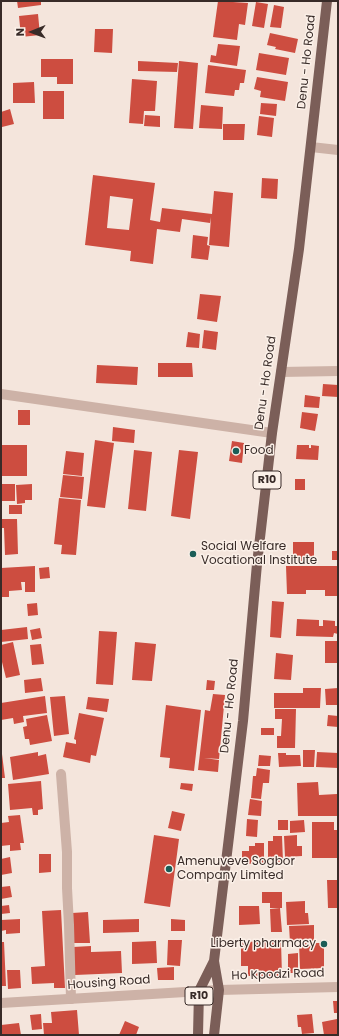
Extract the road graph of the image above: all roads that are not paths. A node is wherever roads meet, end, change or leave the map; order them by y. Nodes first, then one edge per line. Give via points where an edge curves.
1 (327, 1) edge
2 (311, 147) junction
3 (338, 150) edge
4 (338, 371) edge
5 (281, 372) junction
6 (1, 394) edge
7 (272, 433) junction
8 (61, 774) dead end
9 (214, 961) junction
10 (338, 987) edge
11 (219, 990) junction
12 (200, 991) junction
13 (71, 999) junction
14 (1, 1003) edge
15 (198, 1035) edge
16 (214, 1035) edge

1 - 2 main road, Denu - Ho Road / R10
2 - 3 street
2 - 5 main road, Denu - Ho Road / R10
4 - 5 street
5 - 7 main road, Denu - Ho Road / R10
6 - 7 street
7 - 9 main road, Denu - Ho Road / R10
8 - 13 street via 67,852
9 - 11 main road, Denu - Ho Road / R10
9 - 12 main road, Denu - Ho Road / R10
10 - 11 street, Ho Kpodzi Road
11 - 12 street, Housing Road
11 - 16 main road, Denu - Ho Road / R10
12 - 13 street, Housing Road
12 - 15 main road, Denu - Ho Road / R10
13 - 14 street, Housing Road

